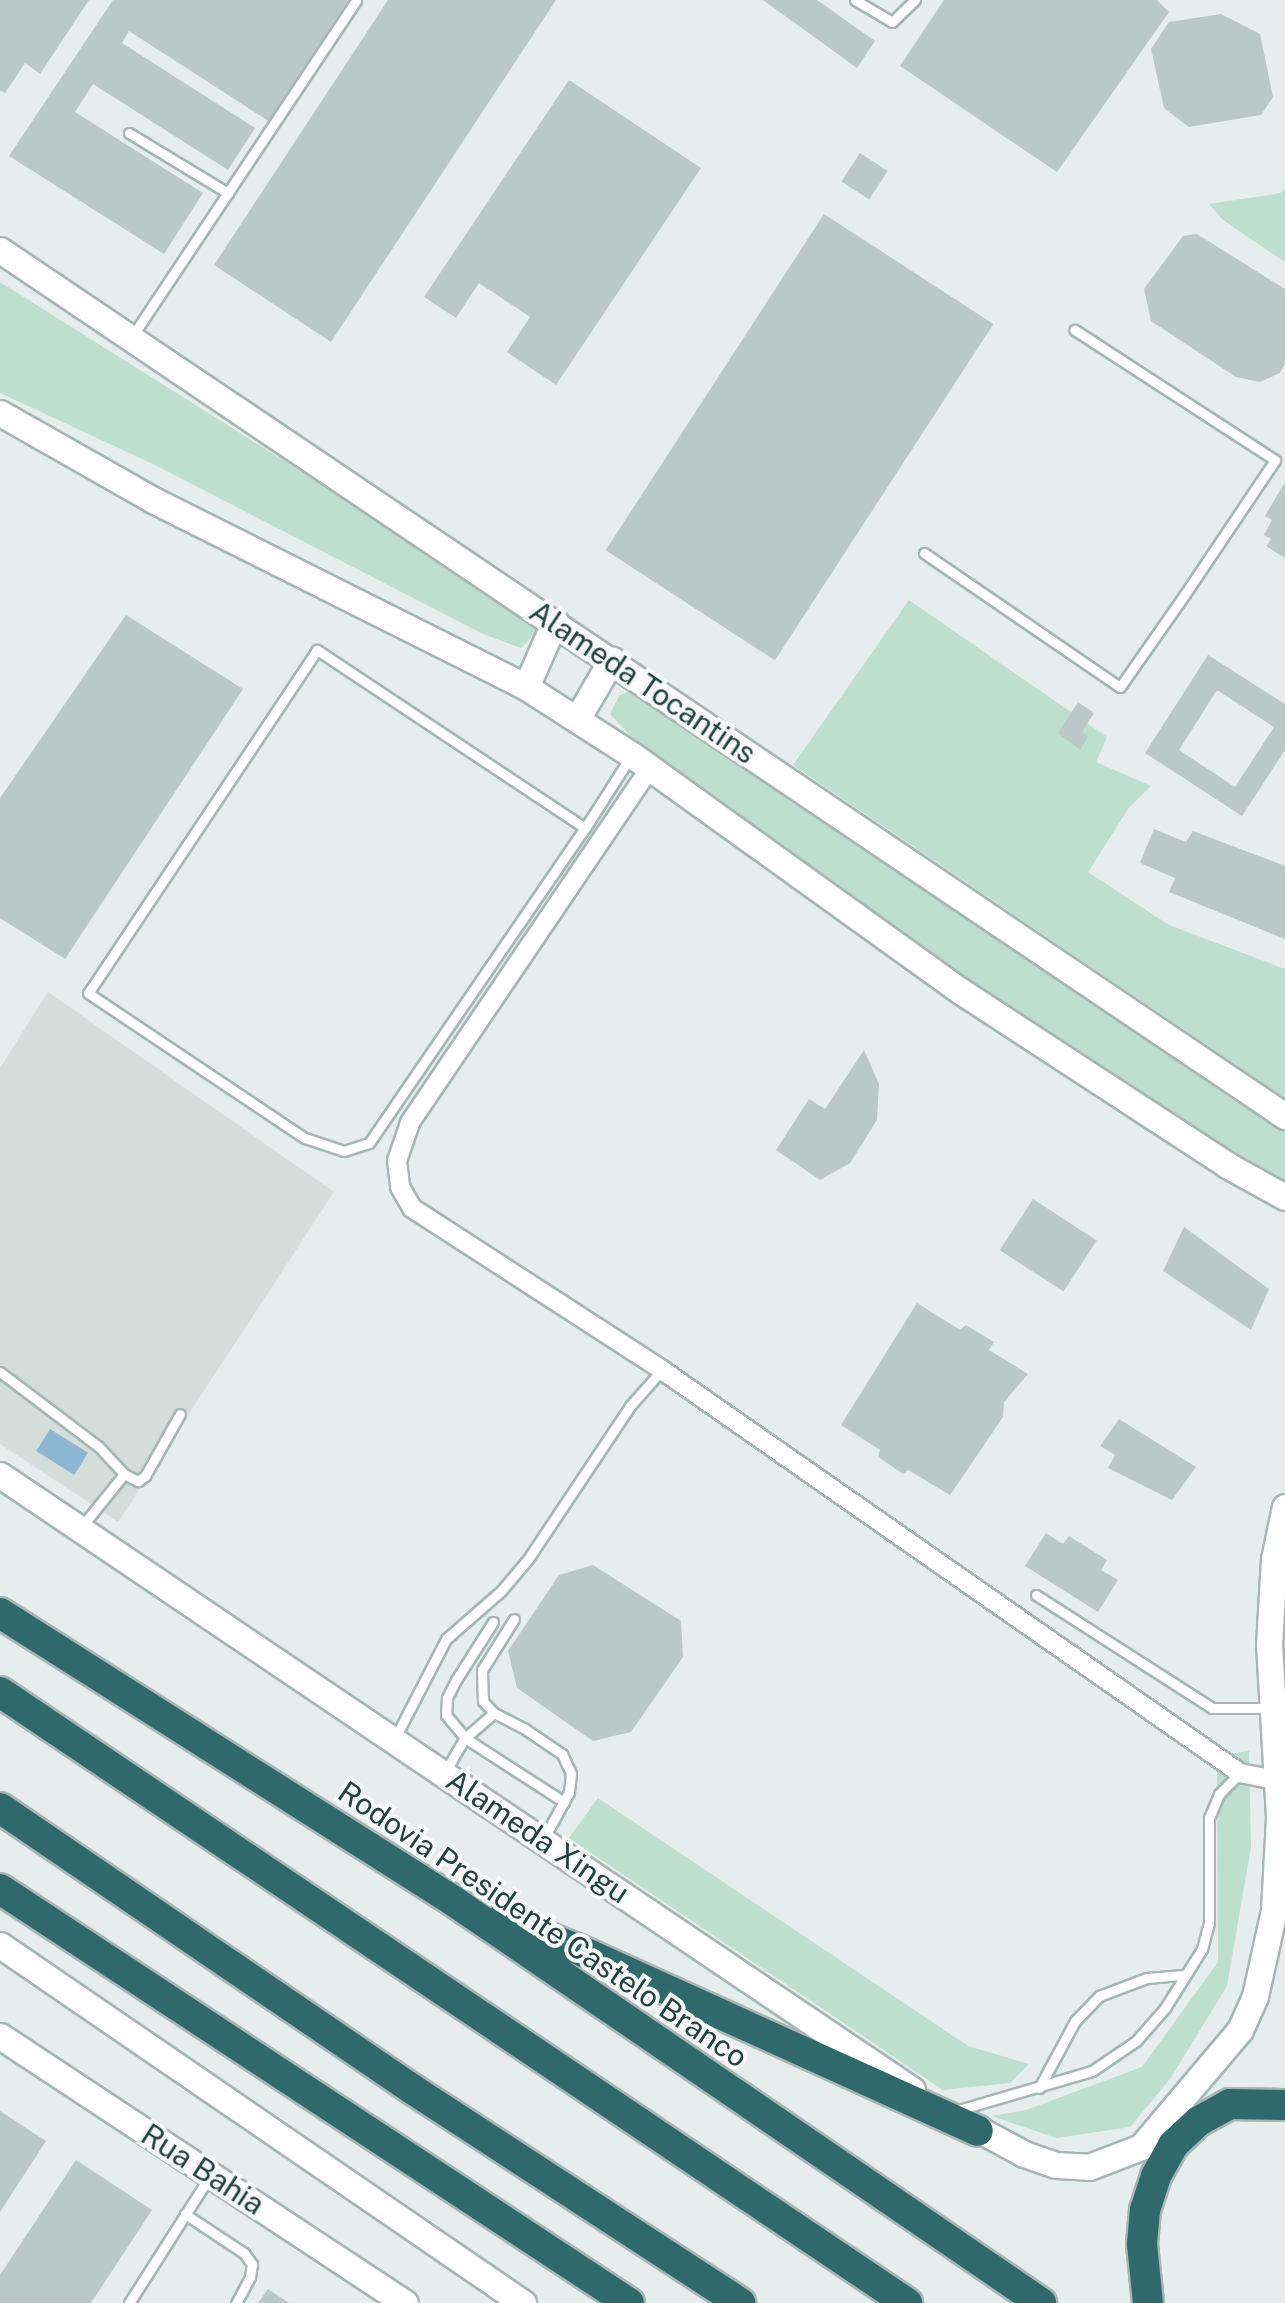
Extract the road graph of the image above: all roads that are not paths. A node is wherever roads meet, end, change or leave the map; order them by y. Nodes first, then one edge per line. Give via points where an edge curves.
1 (356, 0) edge
2 (855, 0) edge
3 (915, 0) edge
4 (129, 133) dead end
5 (228, 192) junction
6 (0, 250) edge
7 (1076, 330) dead end
8 (132, 337) junction
9 (0, 413) edge
10 (924, 554) dead end
11 (555, 621) junction
12 (612, 659) junction
13 (526, 687) junction
14 (577, 719) junction
15 (640, 762) junction
16 (585, 828) junction
17 (1285, 1116) edge
18 (1285, 1197) edge
19 (662, 1370) junction
20 (0, 1372) edge
21 (180, 1414) dead end
22 (124, 1474) junction
23 (0, 1475) edge
24 (1285, 1507) edge
25 (81, 1529) junction
26 (1036, 1595) dead end
27 (0, 1613) edge
28 (514, 1619) dead end
29 (493, 1622) dead end
30 (0, 1692) edge
31 (1270, 1708) junction
32 (494, 1713) junction
33 (465, 1738) junction
34 (395, 1739) junction
35 (445, 1772) junction
36 (1240, 1773) junction
37 (1276, 1780) junction
38 (564, 1802) junction
39 (0, 1808) edge
40 (1282, 1824) edge
41 (544, 1838) junction
42 (0, 1890) edge
43 (452, 1900) junction
44 (0, 1945) edge
45 (1183, 1975) junction
46 (0, 2036) edge
47 (1039, 2088) junction
48 (1285, 2105) edge
49 (948, 2113) junction
50 (978, 2130) junction
51 (211, 2174) junction
52 (185, 2214) junction
53 (129, 2303) edge
54 (236, 2303) edge
55 (405, 2303) edge
56 (523, 2303) edge
57 (629, 2303) edge
58 (740, 2303) edge
59 (907, 2303) edge
60 (1041, 2303) edge
61 (1148, 2303) edge

1 - 5 lane
2 - 3 lane via 892,22
4 - 5 lane
5 - 8 lane
6 - 8 main road, Alameda Tocantins
7 - 10 lane via 1275,460 1186,594 1120,686
8 - 11 main road, Alameda Tocantins
9 - 13 main road via 153,500
11 - 12 main road, Alameda Tocantins
11 - 13 main road
12 - 14 main road
12 - 17 main road, Alameda Tocantins
13 - 14 main road
14 - 15 main road
15 - 16 lane
15 - 18 main road via 959,990
15 - 19 street via 410,1123 398,1161 400,1186 412,1208
16 - 16 lane via 369,1142 344,1151 305,1138 88,993 317,650
19 - 34 lane via 630,1406 528,1559 446,1639
19 - 36 street
20 - 22 lane
21 - 22 lane via 145,1476
22 - 25 lane
23 - 25 main road, Alameda Xingu
24 - 31 main road via 1274,1559
25 - 34 main road, Alameda Xingu
26 - 31 lane via 1212,1708
27 - 43 highway, Rodovia Presidente Castelo Branco
28 - 32 lane via 482,1670 483,1701
29 - 33 lane via 447,1698 446,1714
30 - 59 highway
31 - 37 main road
32 - 33 lane
32 - 38 lane via 562,1754 571,1773
33 - 35 lane
33 - 38 lane
34 - 35 main road, Alameda Xingu
35 - 41 main road, Alameda Xingu
36 - 37 street
36 - 45 lane via 1219,1794 1209,1818 1209,1923 1202,1949
37 - 40 main road
38 - 41 lane
39 - 58 highway
40 - 50 main road, Alameda Xingu via 1266,1956 1240,2030 1141,2147 1089,2168 1056,2165
41 - 49 main road, Alameda Xingu
42 - 57 highway
43 - 50 highway via 577,1948
43 - 60 highway, Rodovia Presidente Castelo Branco
44 - 56 main road
45 - 47 lane via 1166,2008 1136,2040 1092,2071
45 - 47 lane via 1148,1978 1099,1996 1075,2020
46 - 51 main road, Rua Bahia
47 - 49 lane
48 - 61 highway via 1230,2104 1173,2146 1145,2210
49 - 50 main road, Alameda Xingu
51 - 52 lane
51 - 55 main road, Rua Bahia
52 - 53 lane
52 - 54 lane via 252,2264

